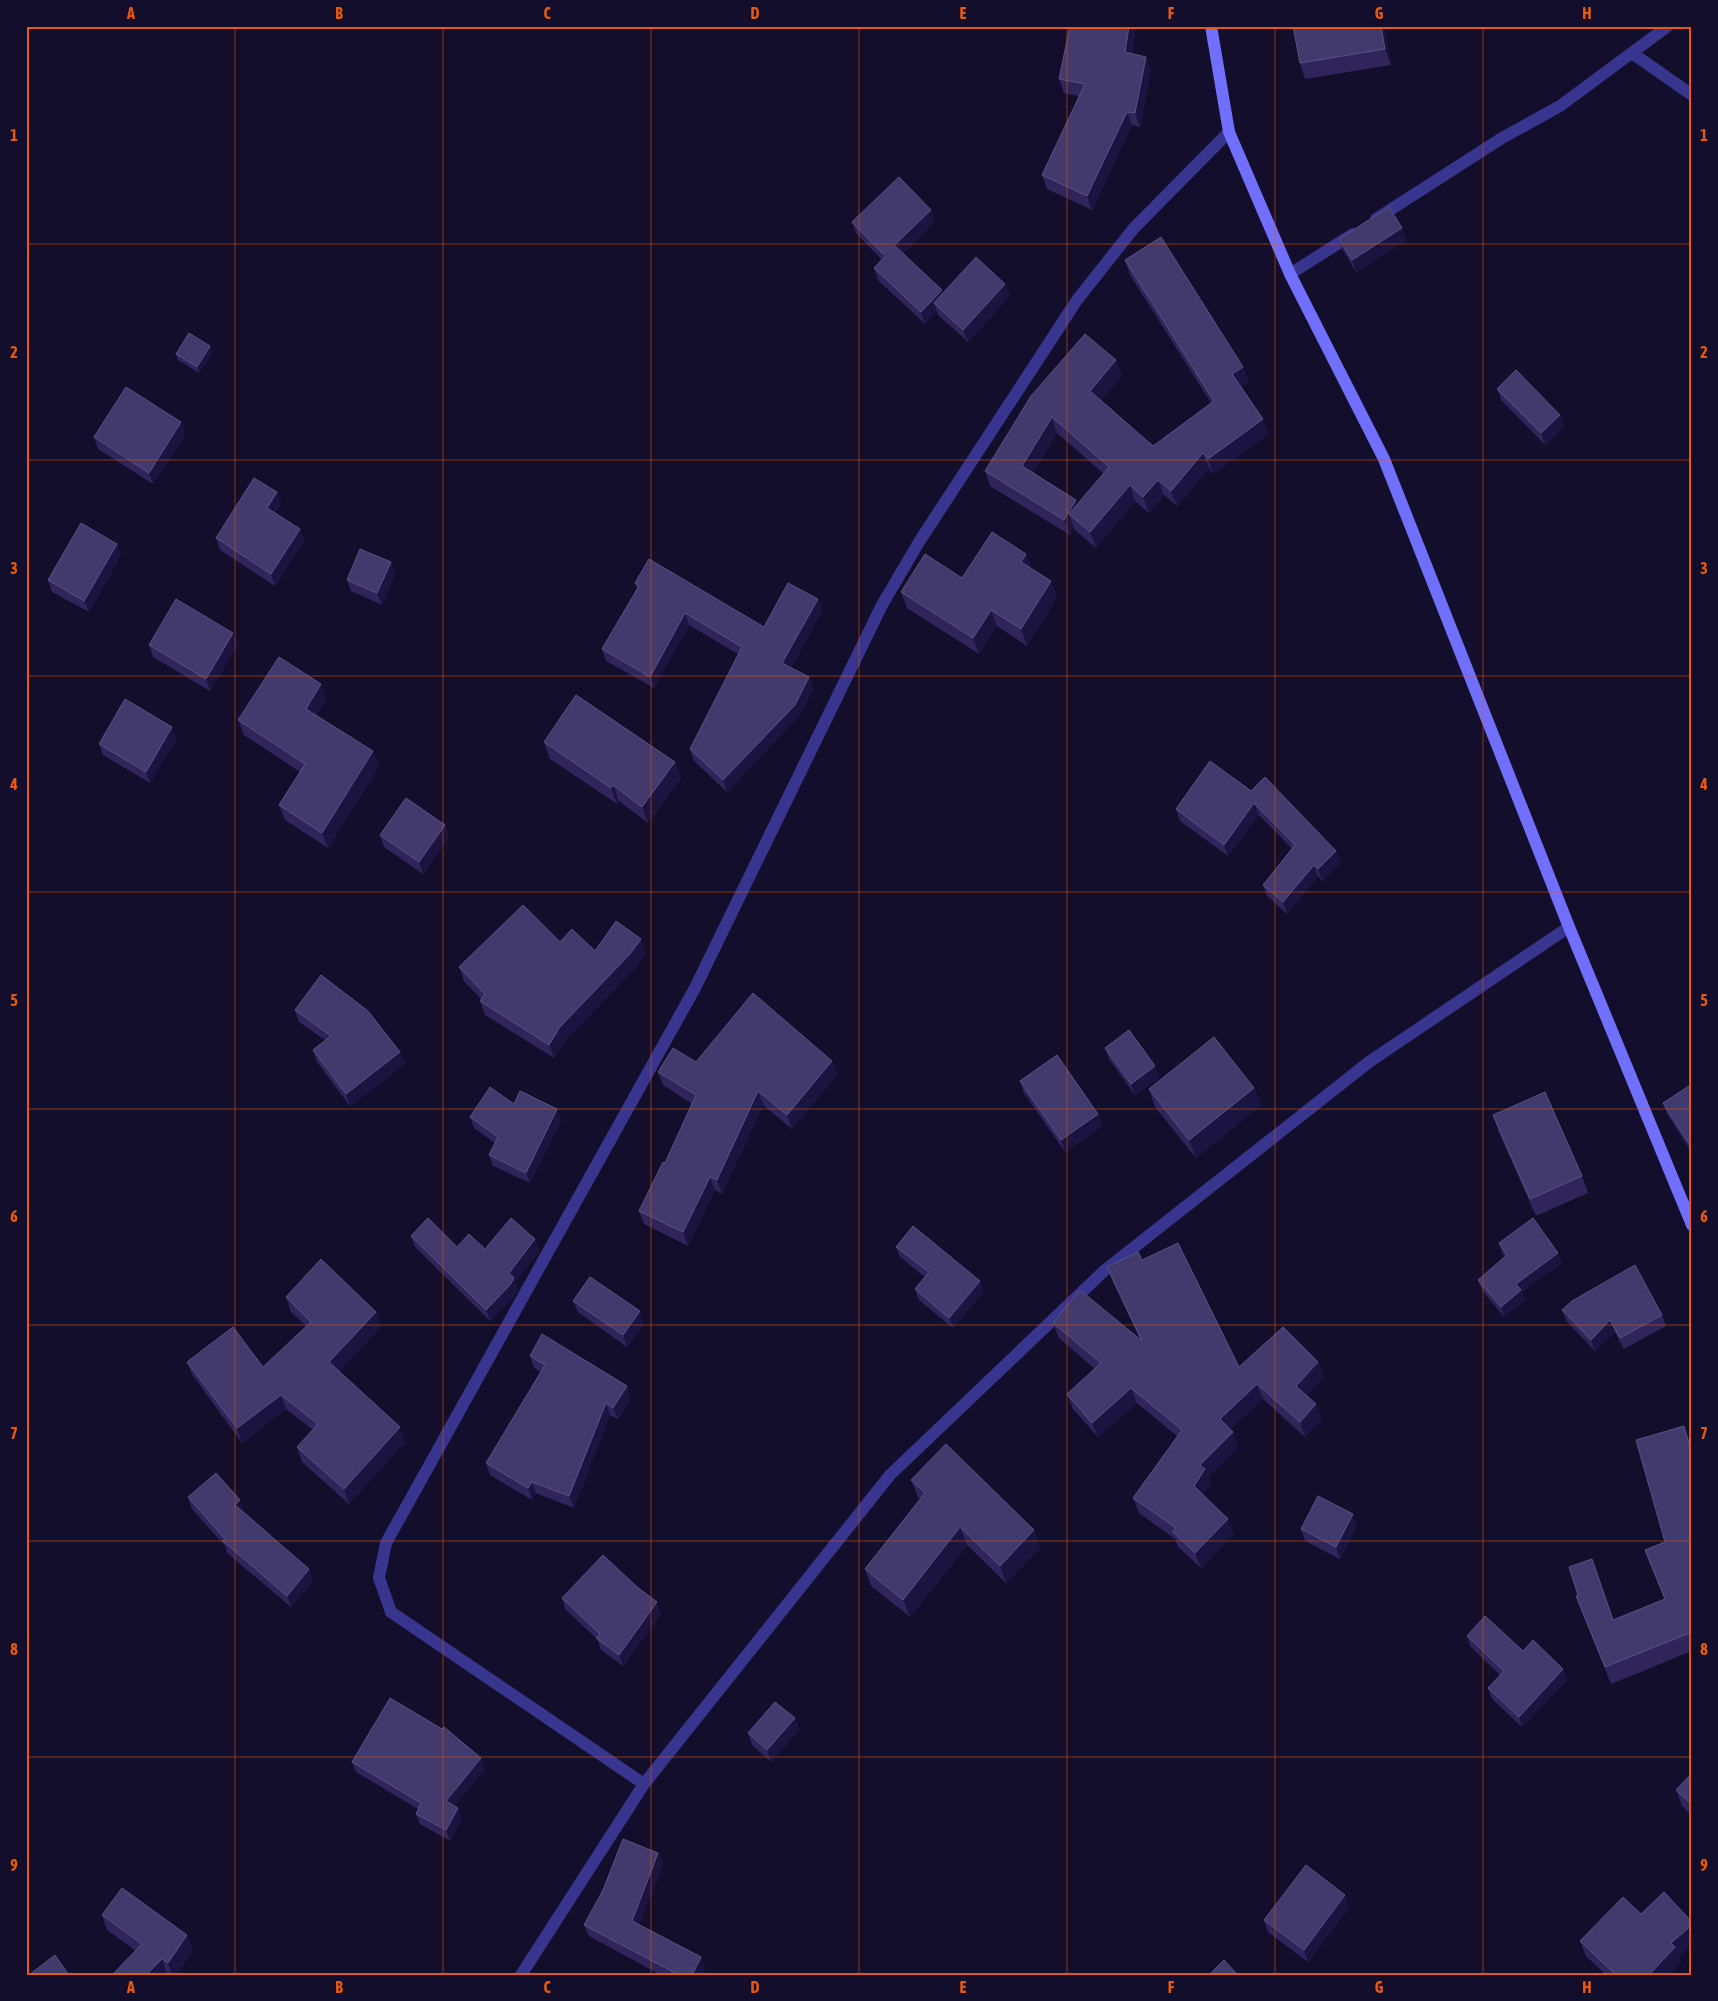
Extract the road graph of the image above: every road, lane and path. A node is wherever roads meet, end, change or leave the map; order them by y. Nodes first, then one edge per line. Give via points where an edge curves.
1 (1211, 26) edge
2 (1668, 26) edge
3 (1632, 52) junction
4 (1692, 95) edge
5 (1229, 132) junction
6 (1290, 274) junction
7 (1569, 927) junction
8 (1692, 1225) edge
9 (644, 1784) junction
10 (521, 1975) edge

1 - 5 street
2 - 3 street
3 - 4 street
3 - 6 street via 1560,106 1502,138
5 - 6 street
5 - 9 street via 1134,228 1077,300 919,542 882,605 695,988 386,1543 379,1578 392,1612
6 - 7 street via 1384,459
7 - 8 street
7 - 9 street via 1368,1062 1104,1271 890,1475
9 - 10 street

